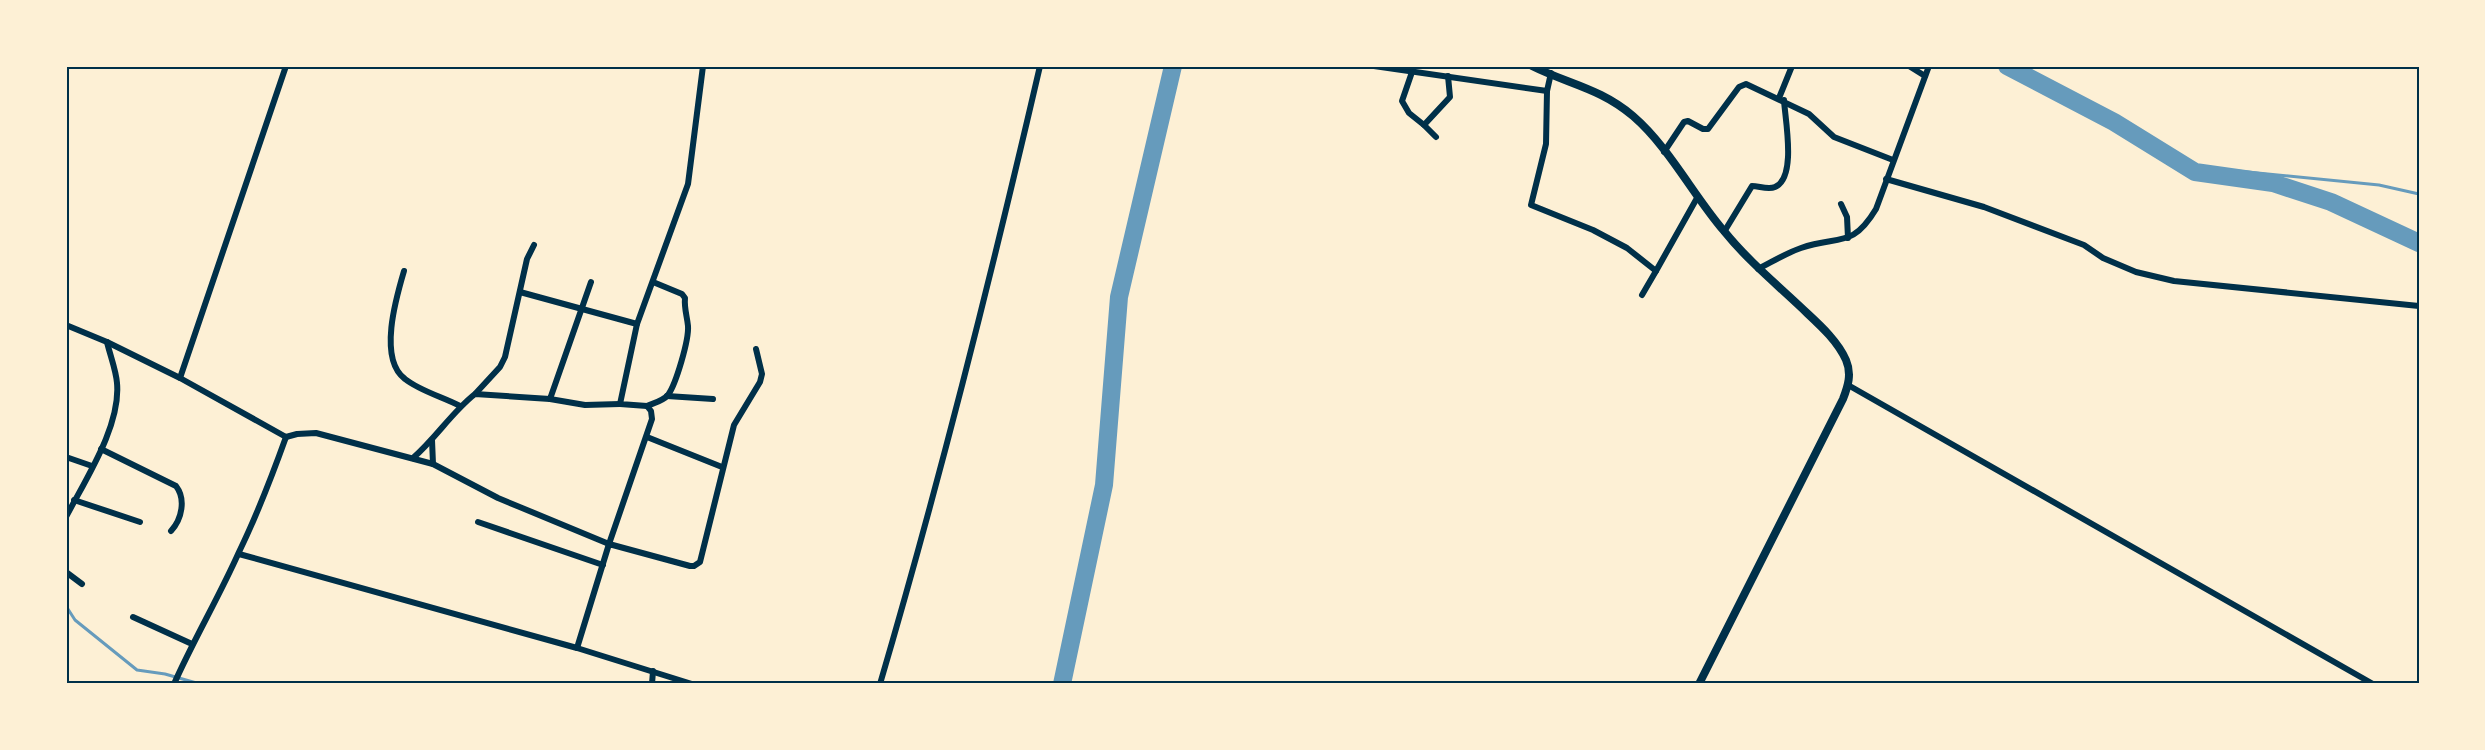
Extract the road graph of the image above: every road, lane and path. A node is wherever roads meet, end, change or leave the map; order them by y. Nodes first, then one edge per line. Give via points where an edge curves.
1 (286, 66) edge
2 (703, 66) edge
3 (1040, 66) edge
4 (1374, 66) edge
5 (1532, 66) edge
6 (1792, 66) edge
7 (1909, 66) edge
8 (1929, 66) edge
9 (2242, 66) edge
10 (2285, 66) edge
11 (1412, 72) junction
12 (1551, 73) junction
13 (1925, 75) junction
14 (1448, 76) junction
15 (1547, 91) junction
16 (1782, 99) junction
17 (1424, 125) junction
18 (1436, 137) dead end
19 (1664, 152) junction
20 (1893, 160) junction
21 (1886, 179) junction
22 (1697, 198) junction
23 (1841, 204) dead end
24 (1724, 232) junction
25 (1848, 238) junction
26 (534, 244) dead end
27 (1758, 269) junction
28 (404, 271) dead end
29 (1656, 271) junction
30 (591, 282) dead end
31 (652, 282) junction
32 (520, 292) junction
33 (1642, 295) dead end
34 (2419, 306) edge
35 (582, 308) junction
36 (637, 324) junction
37 (66, 325) edge
38 (107, 342) junction
39 (756, 349) dead end
40 (180, 378) junction
41 (1848, 386) junction
42 (475, 394) junction
43 (667, 396) junction
44 (550, 399) junction
45 (713, 399) dead end
46 (620, 404) junction
47 (460, 406) junction
48 (647, 406) junction
49 (286, 437) junction
50 (647, 437) junction
51 (432, 440) junction
52 (101, 448) junction
53 (66, 457) edge
54 (413, 458) junction
55 (433, 464) junction
56 (92, 466) junction
57 (722, 467) junction
58 (74, 500) junction
59 (66, 517) edge
60 (140, 522) dead end
61 (478, 522) dead end
62 (171, 531) dead end
63 (609, 544) junction
64 (239, 554) junction
65 (603, 565) junction
66 (66, 572) edge
67 (82, 584) dead end
68 (133, 617) dead end
69 (192, 644) junction
70 (577, 648) junction
71 (653, 671) junction
72 (174, 684) edge
73 (652, 684) edge
74 (692, 684) edge
75 (880, 684) edge
76 (1699, 684) edge
77 (2373, 684) edge

1 - 40 street
2 - 31 street via 688,184
3 - 75 street via 998,248
4 - 11 street
5 - 12 street
6 - 16 street
7 - 13 street
8 - 13 street
9 - 10 street
11 - 14 street
11 - 17 street via 1402,101
12 - 15 street
12 - 19 street via 1588,87 1622,108
13 - 20 street
14 - 15 street
14 - 17 street via 1450,98
15 - 29 street via 1546,144 1531,205 1619,243
16 - 19 street via 1742,85 1712,126 1703,129 1684,122
16 - 20 street via 1815,117 1834,137
16 - 24 street via 1788,148 1781,183 1769,189 1752,186
17 - 18 street
19 - 22 street
20 - 21 street
21 - 25 street via 1865,227
21 - 34 street via 2044,229 2136,272 2174,281
22 - 24 street
22 - 29 street
23 - 25 street via 1847,217
24 - 27 street
25 - 27 street via 1800,249
26 - 32 street
27 - 41 street via 1840,349 1850,374
28 - 47 street via 393,310 393,363 406,380
29 - 33 street
30 - 35 street
31 - 36 street
31 - 43 street via 685,298 686,339
32 - 35 street
32 - 42 street via 505,357
35 - 36 street
35 - 44 street
36 - 46 street
37 - 38 street
38 - 40 street
38 - 52 street via 117,383 115,407
39 - 57 street via 760,382 738,415
40 - 49 street
41 - 76 street
41 - 77 street
42 - 44 street
42 - 47 street
43 - 45 street
43 - 48 street
44 - 46 street via 585,405
46 - 48 street
47 - 51 street
48 - 50 street via 653,415
49 - 54 street via 316,433
49 - 64 street
50 - 57 street
50 - 63 street
51 - 54 street
51 - 55 street
52 - 56 street
52 - 62 street via 176,486 182,493 182,506
53 - 56 street
54 - 55 street
55 - 63 street via 498,498
56 - 58 street
57 - 63 street via 698,565
58 - 59 street
58 - 60 street
61 - 65 street
63 - 65 street
64 - 69 street
64 - 70 street
65 - 70 street
66 - 67 street
68 - 69 street
69 - 72 street
70 - 71 street
71 - 73 street
71 - 74 street

